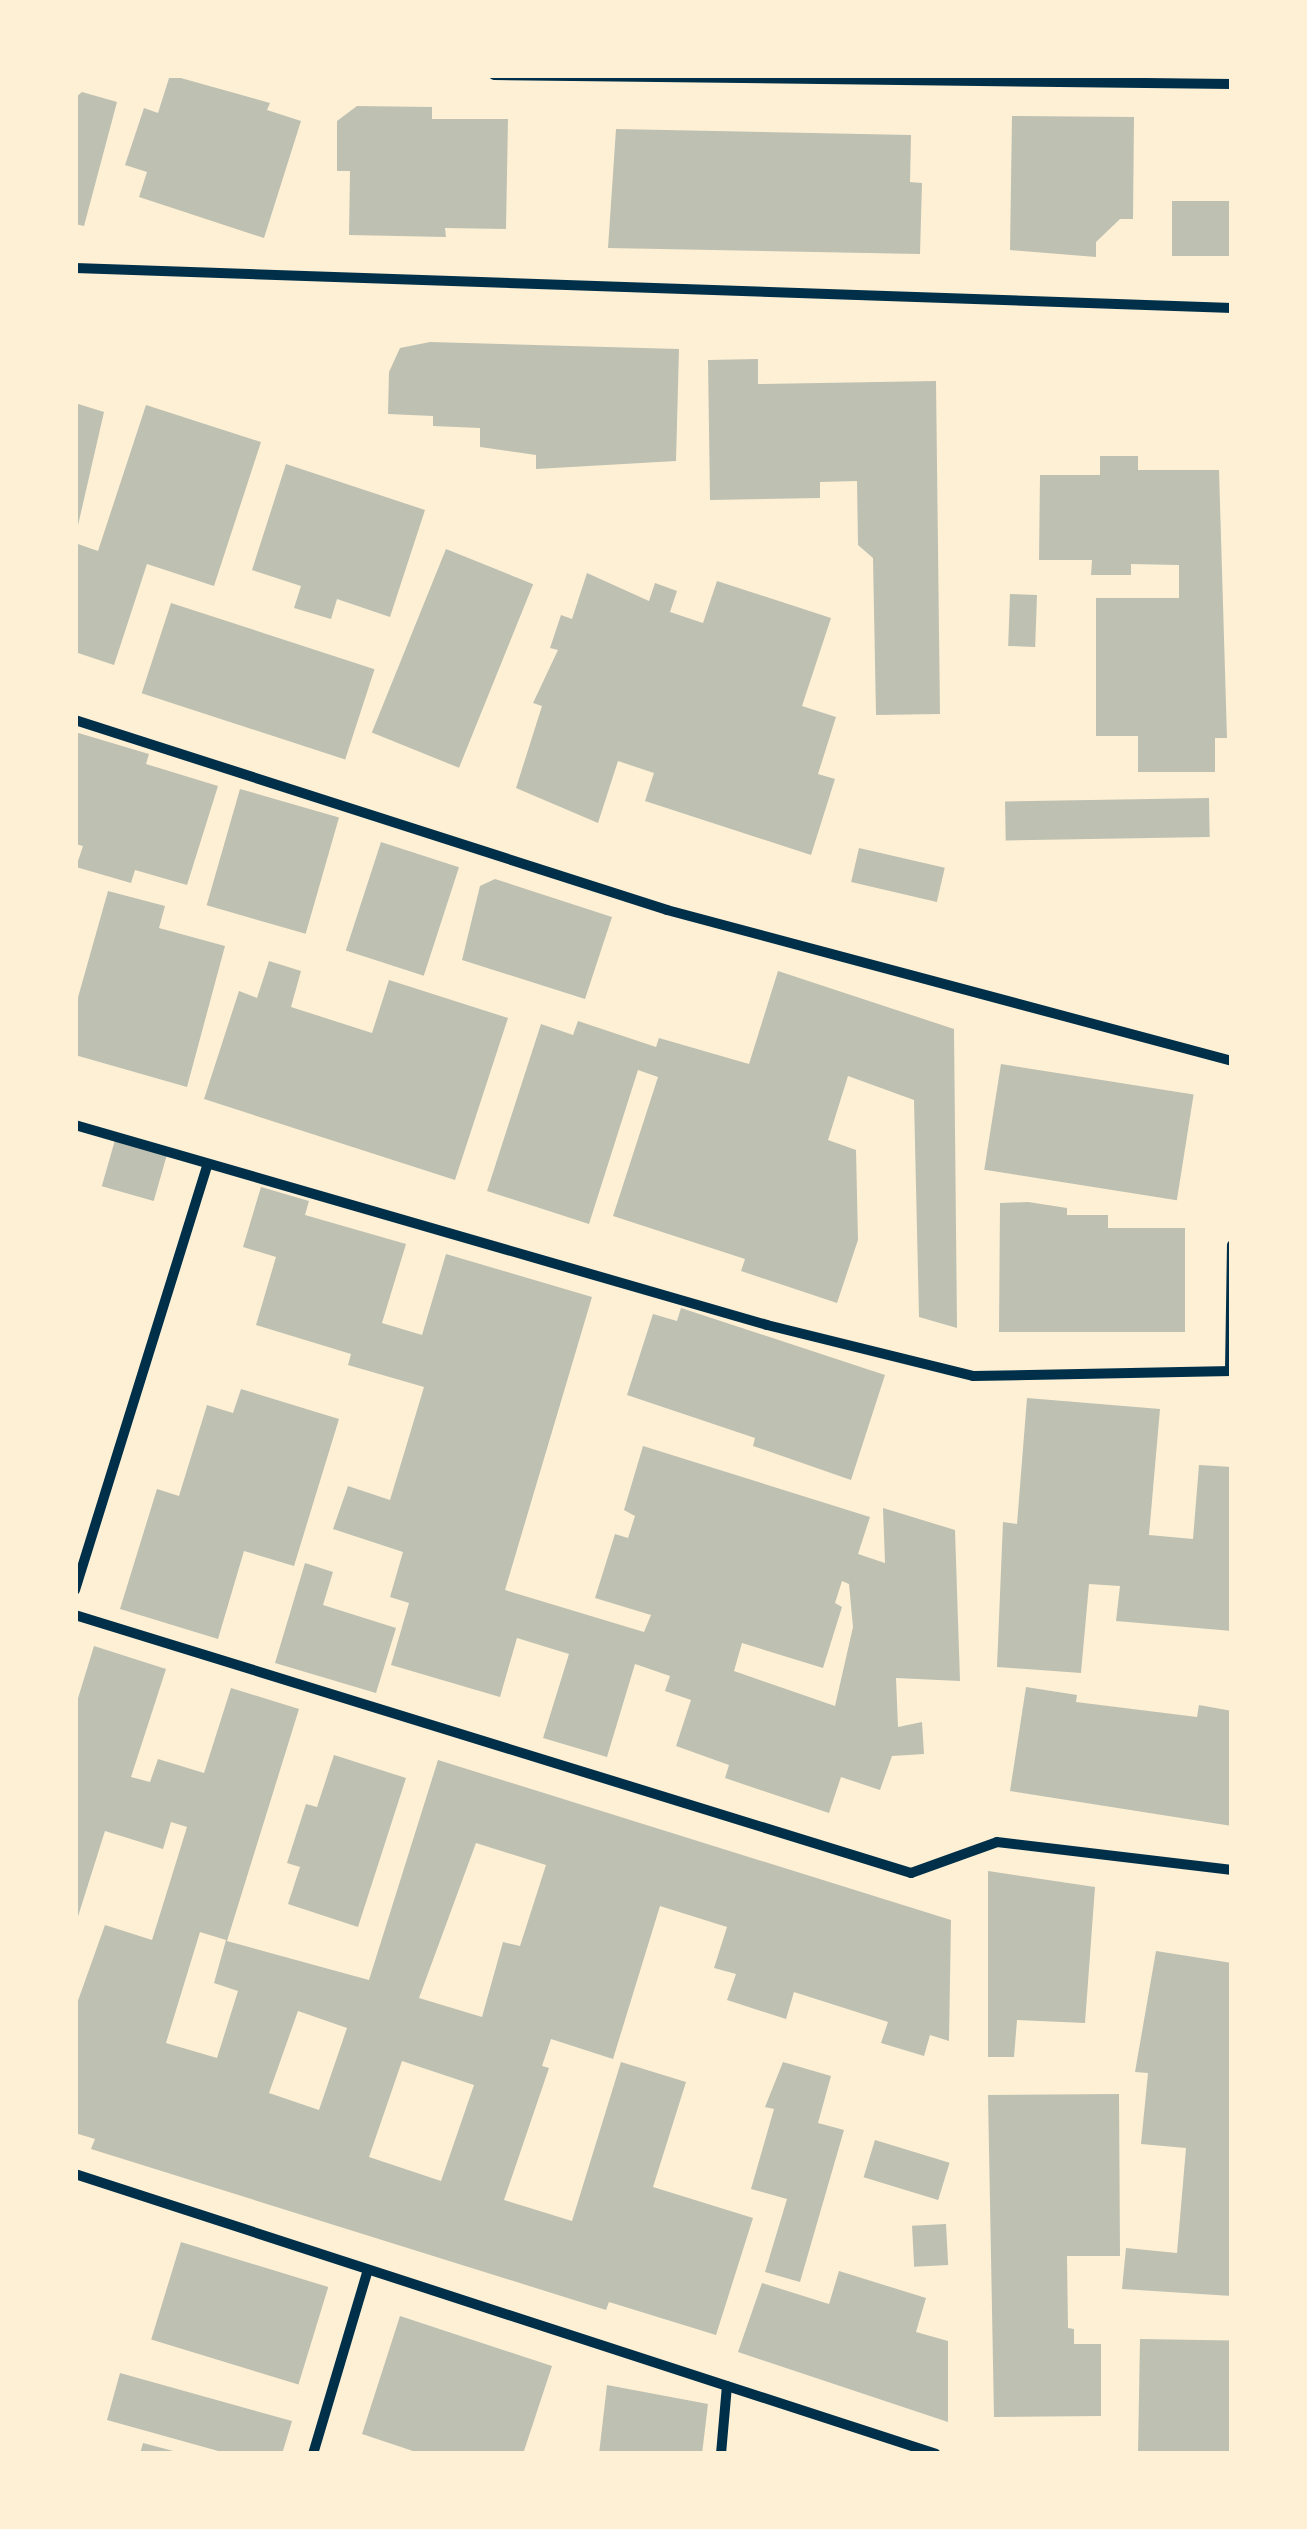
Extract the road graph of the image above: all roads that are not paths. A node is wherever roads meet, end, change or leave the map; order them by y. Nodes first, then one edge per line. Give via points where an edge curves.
1 (494, 75) edge
2 (1232, 84) edge
3 (75, 268) edge
4 (1232, 308) edge
5 (75, 720) edge
6 (1232, 1061) edge
7 (75, 1125) edge
8 (207, 1165) junction
9 (1232, 1245) edge
10 (1231, 1371) edge
11 (75, 1590) edge
12 (75, 1615) edge
13 (1232, 1870) edge
14 (75, 2174) edge
15 (368, 2270) junction
16 (727, 2386) junction
17 (314, 2454) edge
18 (721, 2454) edge
19 (936, 2454) edge

1 - 2 street
3 - 4 street
5 - 6 street via 667,910
7 - 8 street
8 - 10 street via 766,1326 972,1376
8 - 11 street
9 - 10 street
12 - 13 street via 911,1874 997,1842
14 - 15 street
15 - 16 street
15 - 17 street
16 - 18 street
16 - 19 street

